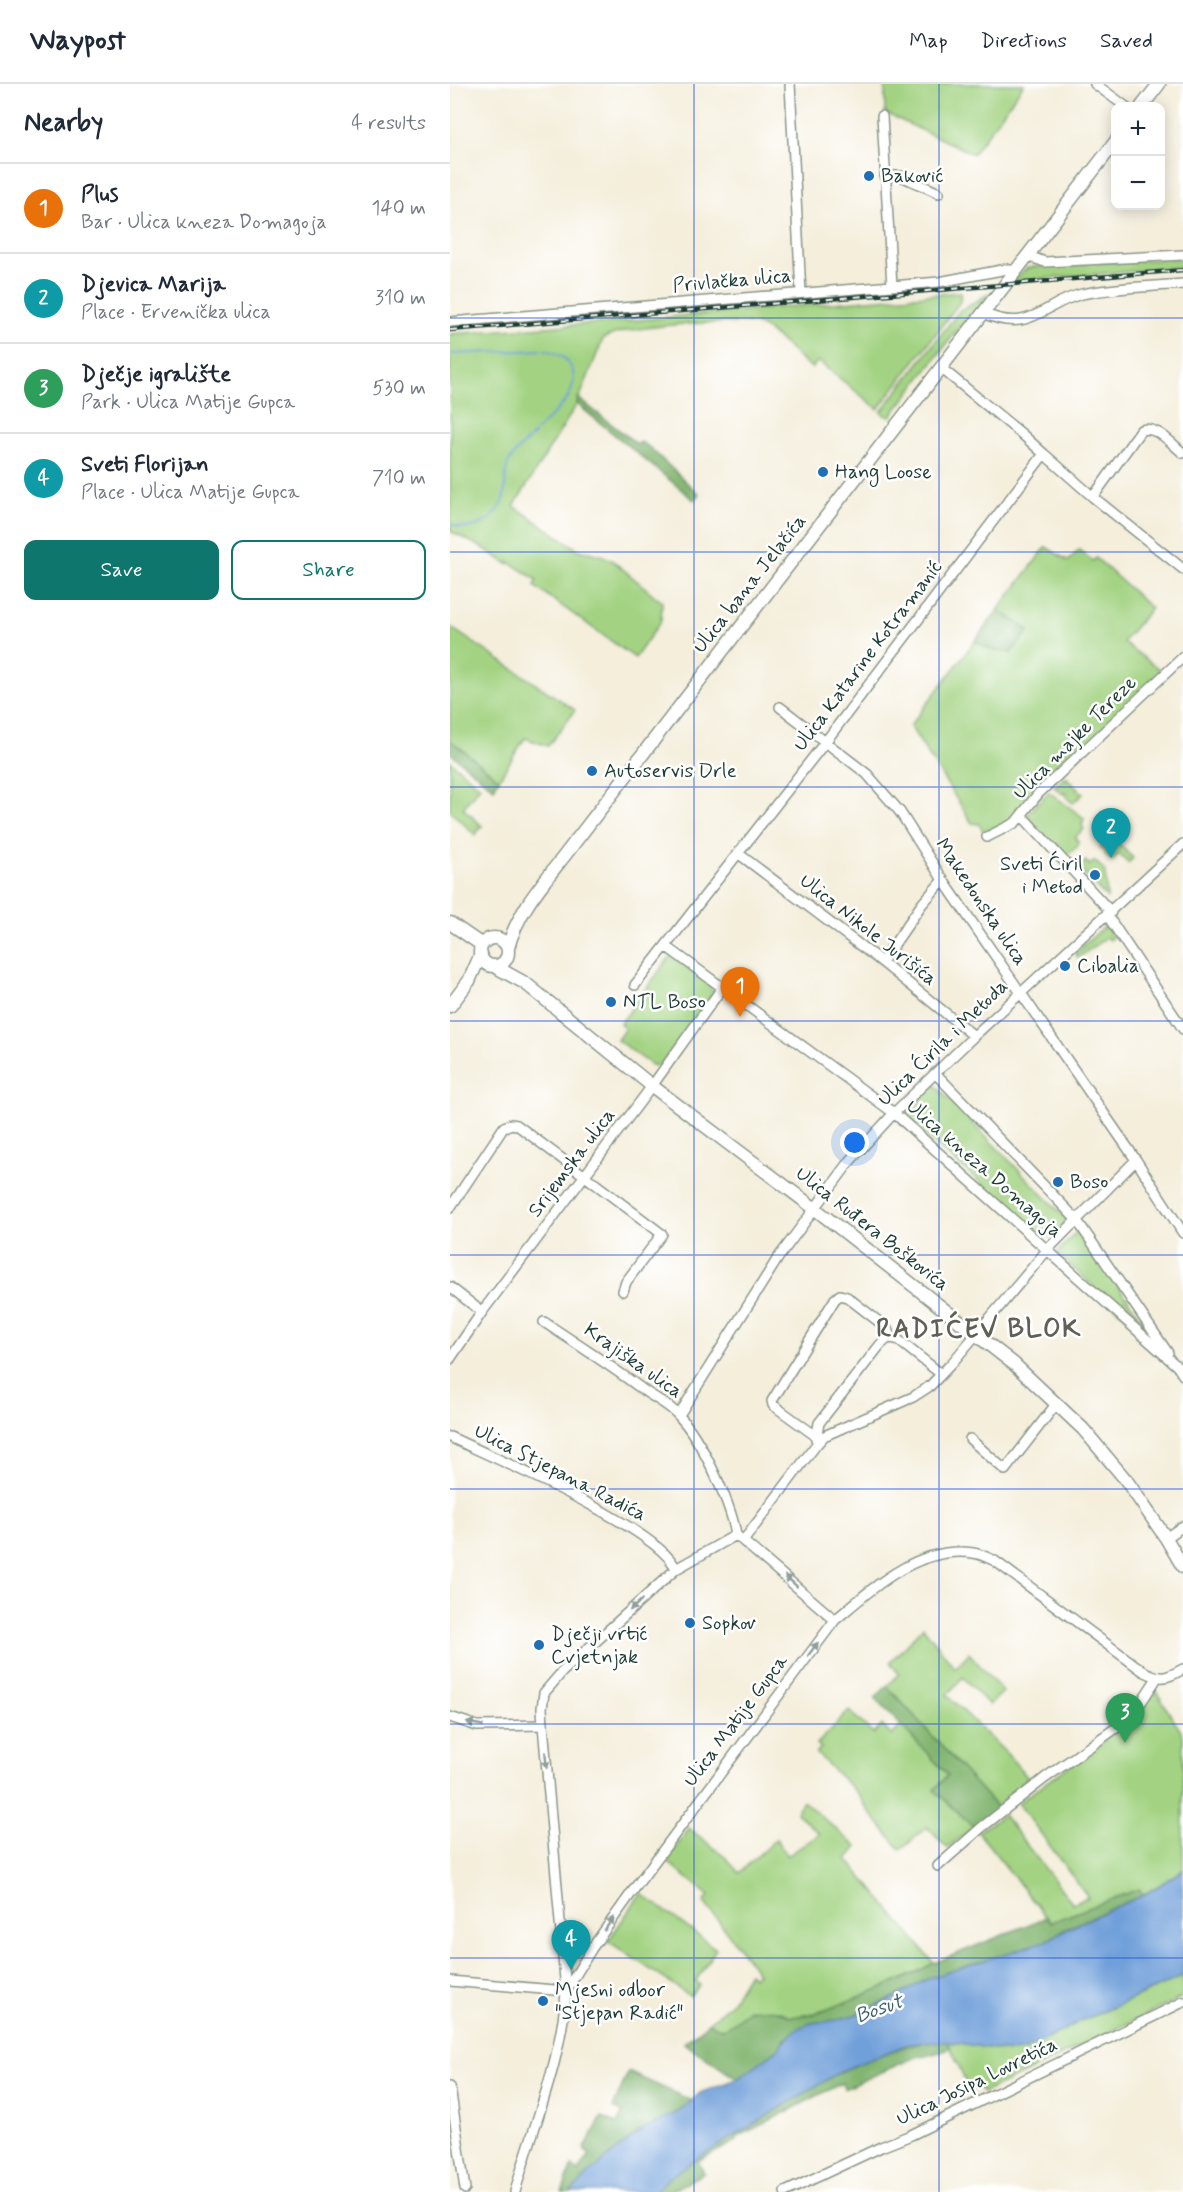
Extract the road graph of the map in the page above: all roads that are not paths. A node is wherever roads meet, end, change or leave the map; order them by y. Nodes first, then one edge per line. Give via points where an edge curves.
1 (790, 84) edge
2 (1095, 84) edge
3 (1159, 84) edge
4 (1120, 102) edge
5 (1145, 102) edge
6 (882, 116) dead end
7 (1111, 148) edge
8 (885, 176) junction
9 (939, 193) dead end
10 (1183, 255) edge
11 (1028, 256) junction
12 (1015, 272) junction
13 (1183, 284) edge
14 (892, 286) junction
15 (801, 293) junction
16 (983, 313) junction
17 (450, 322) edge
18 (941, 369) junction
19 (1183, 453) edge
20 (1044, 454) junction
21 (1093, 497) junction
22 (1183, 569) edge
23 (1183, 657) edge
24 (780, 707) dead end
25 (826, 741) junction
26 (1023, 816) junction
27 (987, 837) dead end
28 (1183, 844) edge
29 (738, 854) junction
30 (943, 880) junction
31 (527, 906) junction
32 (1109, 913) junction
33 (450, 923) edge
34 (494, 938) junction
35 (667, 947) junction
36 (481, 949) junction
37 (508, 950) junction
38 (882, 962) junction
39 (492, 965) junction
40 (469, 981) junction
41 (525, 983) junction
42 (635, 985) dead end
43 (722, 988) junction
44 (1020, 994) junction
45 (450, 1006) edge
46 (1183, 1029) edge
47 (974, 1036) junction
48 (936, 1074) junction
49 (652, 1086) junction
50 (894, 1113) junction
51 (1136, 1160) junction
52 (584, 1175) junction
53 (450, 1208) edge
54 (814, 1208) junction
55 (1076, 1219) junction
56 (1183, 1233) edge
57 (1048, 1249) junction
58 (450, 1287) edge
59 (623, 1292) dead end
60 (482, 1312) junction
61 (544, 1322) dead end
62 (976, 1334) junction
63 (890, 1338) junction
64 (450, 1359) edge
65 (1181, 1371) edge
66 (941, 1374) junction
67 (1057, 1403) junction
68 (679, 1415) junction
69 (450, 1437) edge
70 (970, 1438) dead end
71 (816, 1440) junction
72 (1183, 1526) edge
73 (740, 1537) junction
74 (1166, 1538) junction
75 (1183, 1567) edge
76 (676, 1569) junction
77 (834, 1620) junction
78 (1183, 1669) edge
79 (1157, 1678) junction
80 (450, 1717) edge
81 (543, 1725) junction
82 (938, 1866) dead end
83 (450, 1981) edge
84 (566, 1991) junction
85 (1183, 2002) edge
86 (450, 2087) edge
87 (465, 2189) dead end
88 (516, 2190) edge
89 (785, 2192) edge

1 - 15 street
2 - 4 street
3 - 5 main road
6 - 8 street
7 - 11 main road, Ulica bana Jelačića
8 - 9 street via 901,176
8 - 14 street
10 - 11 street via 1045,262
11 - 12 main road, Ulica bana Jelačića
12 - 14 street, Privlačka ulica via 1007,269
12 - 16 main road, Ulica bana Jelačića
13 - 16 street via 1080,294 1023,320
14 - 15 street, Privlačka ulica
15 - 17 street, Privlačka ulica
16 - 18 main road, Ulica bana Jelačića
18 - 20 street
18 - 31 main road, Ulica bana Jelačića
19 - 21 street via 1154,430 1141,430
20 - 21 street
20 - 25 street, Ulica Katarine Kotramanić
21 - 22 street
23 - 26 street, Ulica majke Tereze via 1038,794
24 - 25 street, Makedonska ulica
25 - 29 street, Ulica Katarine Kotramanić
25 - 30 street, Makedonska ulica via 867,774 900,812
26 - 27 street, Ulica majke Tereze
26 - 32 street
28 - 32 street, Ulica Ćirila i Metoda
29 - 35 street, Ulica Katarine Kotramanić
29 - 38 street, Ulica Nikole Jurišića
30 - 38 street
30 - 44 street, Makedonska ulica
31 - 34 main road, Ulica bana Jelačića
31 - 37 main road, Ulica bana Jelačića
32 - 44 street, Ulica Ćirila i Metoda
32 - 46 street
33 - 36 main road
34 - 36 main road, Ulica bana Jelačića
34 - 37 main road via 503,941
35 - 42 street, Ulica Katarine Kotramanić
35 - 43 street, Ulica kneza Domagoja
36 - 39 main road via 485,963
36 - 40 main road, Ulica bana Jelačića
37 - 39 main road, Ulica bana Jelačića via 505,961
37 - 41 main road, Ulica Ruđera Boškovića
38 - 47 street, Ulica Nikole Jurišića
39 - 40 main road, Ulica bana Jelačića
39 - 41 main road, Ulica Ruđera Boškovića
40 - 45 main road, Ulica bana Jelačića
41 - 49 main road, Ulica Ruđera Boškovića
43 - 49 street, Srijemska ulica
43 - 50 street, Ulica kneza Domagoja
44 - 47 street, Ulica Ćirila i Metoda
44 - 51 street, Makedonska ulica
47 - 48 street, Ulica Ćirila i Metoda
48 - 50 street, Ulica Ćirila i Metoda
48 - 55 street, Ulica kneza Domagoja
49 - 52 street, Srijemska ulica
49 - 54 main road, Ulica Ruđera Boškovića
50 - 54 street, Ulica Ćirila i Metoda
50 - 57 street, Ulica kneza Domagoja
51 - 55 street
51 - 56 street, Makedonska ulica
52 - 53 street via 511,1124 504,1127
52 - 59 street via 662,1234 626,1282
52 - 60 street, Srijemska ulica
54 - 62 main road, Ulica Ruđera Boškovića
54 - 68 street, Ulica Ćirila i Metoda via 777,1258
55 - 57 street
55 - 65 street, Ulica kneza Domagoja
57 - 62 street
57 - 65 street, Ulica kneza Domagoja
58 - 60 street
60 - 64 street, Srijemska ulica
61 - 68 street, Krajiška ulica
62 - 66 street
62 - 67 main road, Ulica Ruđera Boškovića
63 - 66 street via 897,1339
63 - 71 street via 884,1340 819,1423
63 - 71 street via 886,1328 847,1297 840,1295 835,1299 772,1401
66 - 71 street via 921,1393
67 - 70 street via 1005,1470
67 - 74 main road, Ulica Ruđera Boškovića via 1126,1480
68 - 73 street, Krajiška ulica via 700,1445
69 - 76 street, Ulica Stjepana Radića via 545,1481 633,1529 672,1560
71 - 73 street
72 - 74 street
73 - 76 street
77 -> 73 street
74 - 75 main road, Ulica Ruđera Boškovića
76 -> 81 street via 549,1686 543,1699
77 - 79 street, Ulica Matije Gupca via 901,1569 927,1557 974,1553 995,1561
84 -> 77 street, Ulica Matije Gupca via 592,1947
78 - 79 street
79 - 82 street via 1126,1721 1045,1778
81 -> 80 street via 477,1726
81 -> 84 street
83 - 84 street
84 - 88 street, Ulica Matije Gupca via 548,2086
85 - 89 street, Ulica Josipa Lovretića
86 - 87 street

